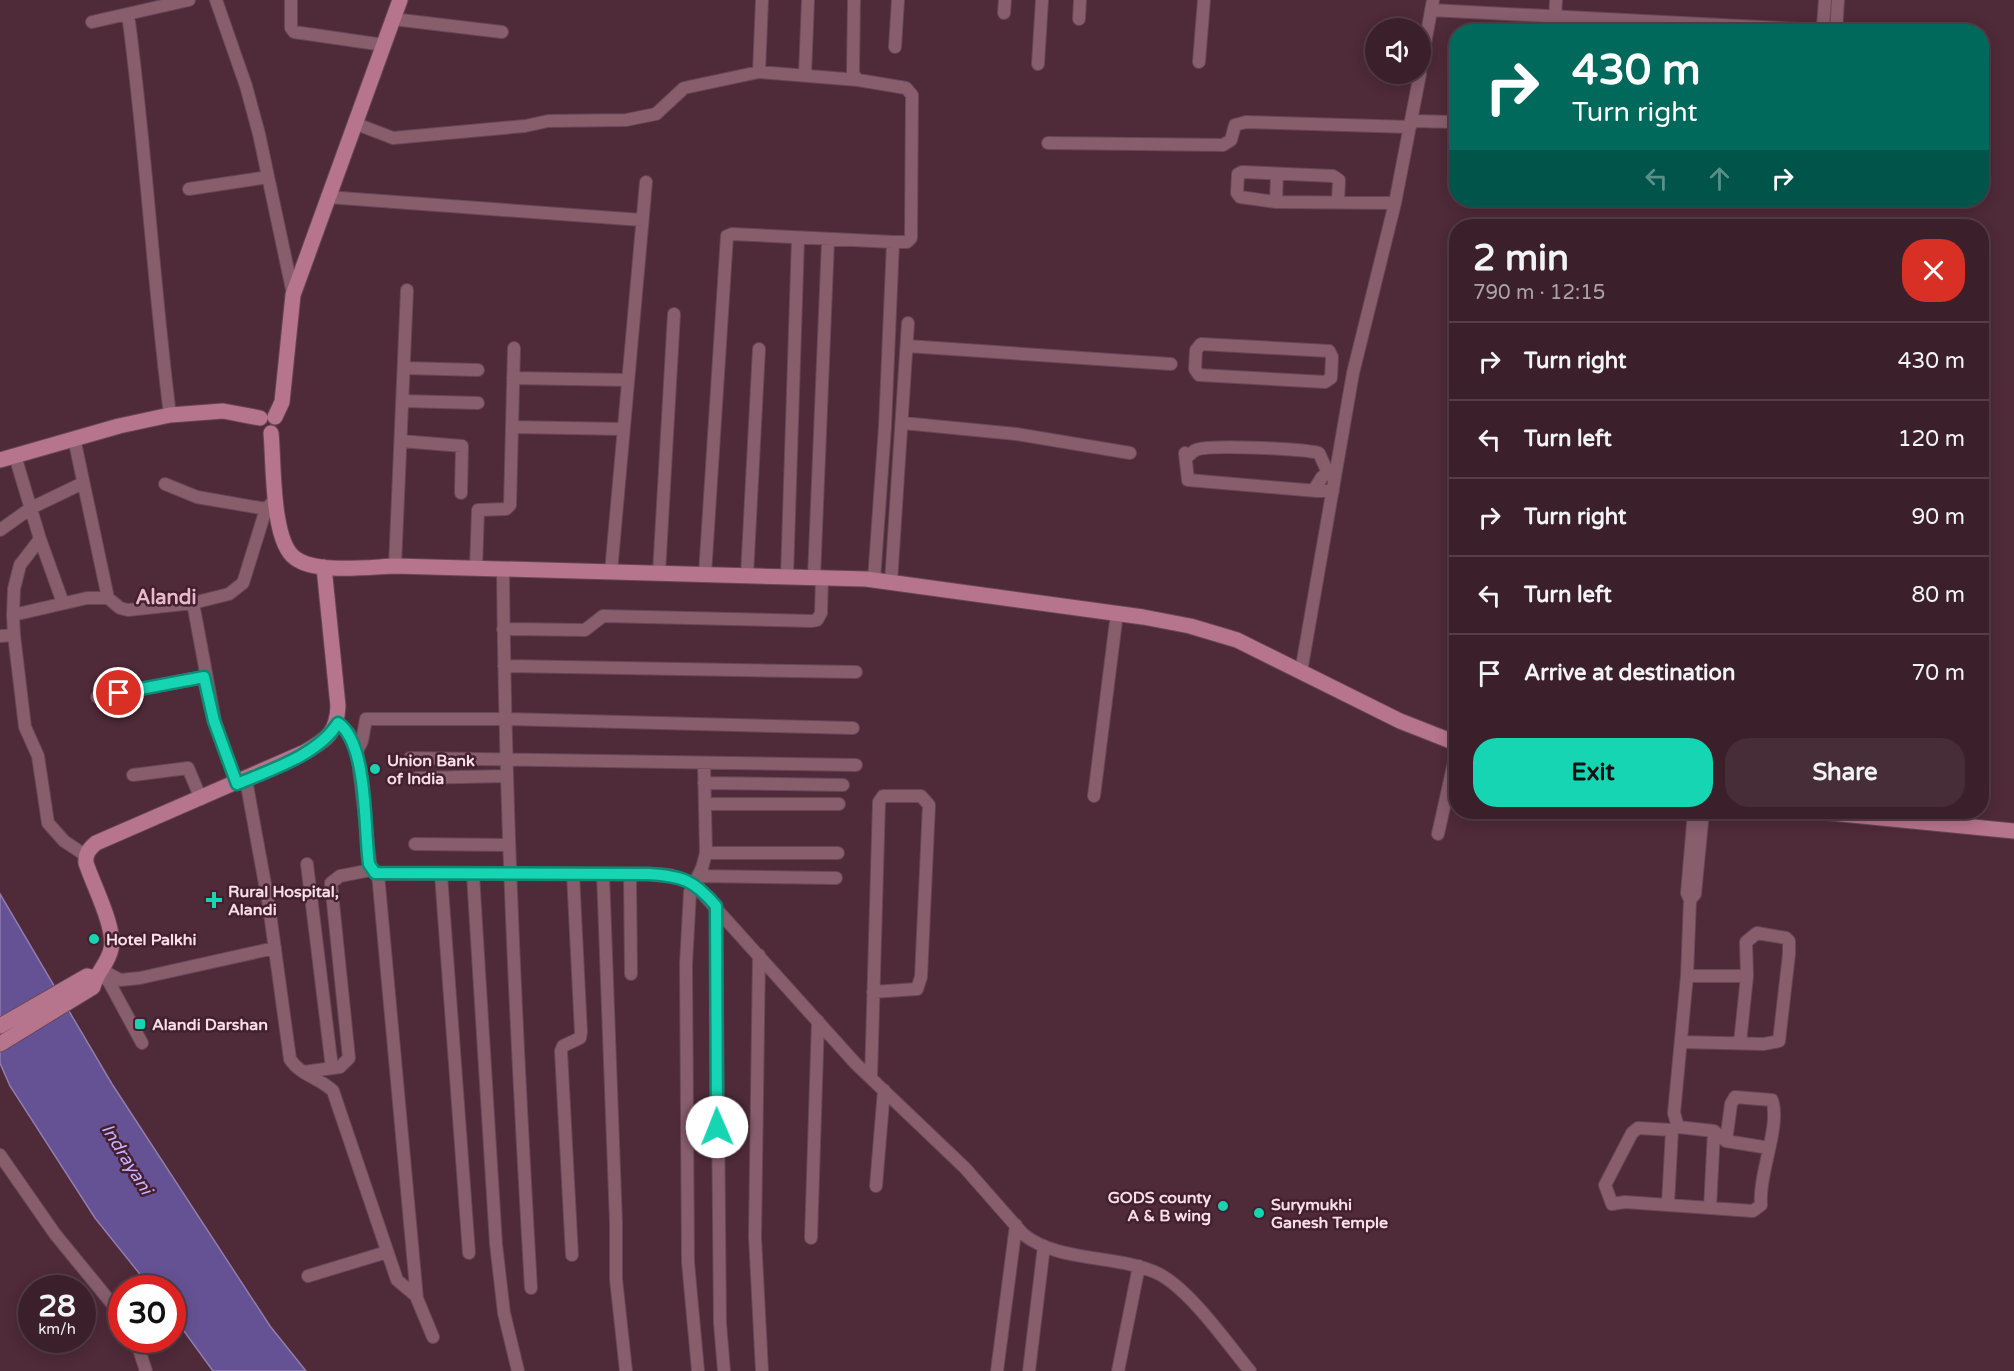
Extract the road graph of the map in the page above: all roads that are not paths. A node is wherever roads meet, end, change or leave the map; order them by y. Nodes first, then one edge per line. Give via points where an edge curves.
1 (189, 0) edge
2 (216, 0) edge
3 (291, 0) edge
4 (400, 0) edge
5 (762, 0) edge
6 (808, 0) edge
7 (854, 0) edge
8 (898, 0) edge
9 (1005, 0) edge
10 (1042, 0) edge
11 (1080, 0) edge
12 (1204, 0) edge
13 (1556, 0) edge
14 (1825, 0) edge
15 (1838, 0) edge
16 (1432, 5) edge
17 (1004, 13) dead end
18 (128, 14) junction
19 (1555, 18) junction
20 (393, 19) junction
21 (1079, 19) dead end
22 (92, 22) dead end
23 (1686, 24) edge
24 (1823, 24) edge
25 (1836, 24) edge
26 (502, 32) dead end
27 (384, 45) junction
28 (896, 47) dead end
29 (1199, 62) dead end
30 (1038, 64) dead end
31 (759, 72) junction
32 (805, 75) junction
33 (858, 80) junction
34 (1418, 84) edge
35 (1449, 122) edge
36 (354, 123) junction
37 (1411, 124) junction
38 (1048, 143) dead end
39 (1277, 174) junction
40 (268, 177) junction
41 (646, 182) dead end
42 (189, 189) dead end
43 (327, 198) junction
44 (1338, 201) junction
45 (1276, 202) junction
46 (1395, 203) junction
47 (642, 220) junction
48 (798, 238) junction
49 (828, 241) junction
50 (893, 242) junction
51 (407, 291) dead end
52 (293, 295) junction
53 (674, 314) dead end
54 (908, 323) dead end
55 (907, 346) junction
56 (514, 348) dead end
57 (759, 349) dead end
58 (1171, 364) dead end
59 (1332, 365) junction
60 (404, 368) junction
61 (1354, 368) junction
62 (478, 370) dead end
63 (513, 378) junction
64 (628, 380) junction
65 (403, 400) junction
66 (478, 403) dead end
67 (170, 415) junction
68 (267, 418) junction
69 (903, 423) junction
70 (512, 427) junction
71 (623, 429) junction
72 (74, 438) junction
73 (401, 441) junction
74 (1130, 453) dead end
75 (7, 458) edge
76 (83, 483) junction
77 (165, 484) dead end
78 (1314, 490) junction
79 (1333, 491) junction
80 (461, 493) dead end
81 (270, 505) junction
82 (32, 507) junction
83 (0, 530) edge
84 (40, 540) junction
85 (395, 566) junction
86 (324, 567) junction
87 (476, 568) junction
88 (503, 569) junction
89 (611, 572) junction
90 (659, 573) junction
91 (705, 574) junction
92 (747, 575) junction
93 (787, 576) junction
94 (818, 577) junction
95 (874, 580) junction
96 (891, 582) junction
97 (108, 598) junction
98 (63, 603) junction
99 (193, 603) junction
100 (1117, 613) junction
101 (13, 615) junction
102 (503, 629) junction
103 (14, 635) junction
104 (0, 636) edge
105 (504, 666) junction
106 (856, 672) dead end
107 (1301, 672) junction
108 (204, 677) junction
109 (97, 697) dead end
110 (504, 719) junction
111 (338, 723) junction
112 (853, 729) dead end
113 (1449, 740) edge
114 (357, 751) junction
115 (410, 758) dead end
116 (504, 761) junction
117 (704, 763) junction
118 (856, 765) dead end
119 (133, 775) dead end
120 (506, 776) junction
121 (417, 778) dead end
122 (241, 782) junction
123 (704, 783) junction
124 (1449, 784) edge
125 (843, 785) dead end
126 (1094, 796) dead end
127 (201, 799) junction
128 (705, 804) junction
129 (839, 804) dead end
130 (1693, 819) edge
131 (1701, 819) edge
132 (1892, 819) edge
133 (2014, 831) edge
134 (1438, 834) dead end
135 (415, 844) dead end
136 (508, 845) junction
137 (706, 853) junction
138 (838, 853) dead end
139 (85, 855) junction
140 (307, 864) dead end
141 (375, 872) junction
142 (573, 874) junction
143 (603, 874) junction
144 (630, 874) junction
145 (441, 875) junction
146 (473, 875) junction
147 (509, 875) junction
148 (836, 878) dead end
149 (696, 879) junction
150 (1690, 900) junction
151 (716, 906) junction
152 (275, 948) junction
153 (759, 955) junction
154 (632, 974) dead end
155 (1687, 976) junction
156 (1746, 976) junction
157 (92, 979) junction
158 (873, 992) junction
159 (818, 1021) junction
160 (0, 1026) edge
161 (1681, 1042) junction
162 (142, 1043) dead end
163 (1740, 1043) junction
164 (0, 1044) edge
165 (332, 1068) junction
166 (303, 1072) junction
167 (871, 1078) junction
168 (884, 1090) junction
169 (1675, 1128) junction
170 (1714, 1131) junction
171 (1726, 1141) junction
172 (1769, 1148) junction
173 (0, 1155) edge
174 (876, 1186) dead end
175 (1668, 1204) junction
176 (1710, 1208) junction
177 (1016, 1225) junction
178 (811, 1238) dead end
179 (1044, 1246) junction
180 (387, 1252) junction
181 (469, 1253) dead end
182 (572, 1255) dead end
183 (1139, 1266) junction
184 (308, 1276) dead end
185 (531, 1288) dead end
186 (108, 1299) edge
187 (417, 1299) junction
188 (434, 1337) dead end
189 (140, 1353) edge
190 (146, 1371) edge
191 (518, 1371) edge
192 (626, 1371) edge
193 (698, 1371) edge
194 (724, 1371) edge
195 (762, 1371) edge
196 (997, 1371) edge
197 (1029, 1371) edge
198 (1118, 1371) edge
199 (1251, 1371) edge

1 - 18 street
2 - 40 street via 246,86
3 - 27 street via 294,32
4 - 20 main road
5 - 31 street
6 - 32 street
7 - 33 street via 851,66
8 - 28 street
9 - 17 street
10 - 30 street
11 - 21 street
12 - 29 street
13 - 19 street
14 - 24 street
15 - 25 street
16 - 19 street
18 - 22 street
18 - 67 street
19 - 23 street
20 - 26 street
20 - 27 main road
27 - 36 main road
31 - 32 street
31 - 36 street via 684,88 656,114 626,120 549,121 393,138
32 - 33 street
33 - 50 street via 906,88 912,95 911,238 907,242
34 - 37 street
35 - 37 street
36 - 43 main road
37 - 38 street via 1246,122 1235,125 1231,140 1223,145
37 - 46 street
39 - 44 street via 1336,177
39 - 45 street
39 - 45 street via 1239,173 1237,193
40 - 42 street
40 - 52 street
41 - 47 street
43 - 47 street
43 - 52 main road
44 - 45 street
44 - 46 street
46 - 61 street
47 - 64 street
48 - 49 street
48 - 91 street via 732,234 726,241
48 - 93 street
49 - 50 street
49 - 94 street
50 - 95 street
51 - 60 street
52 - 68 main road via 282,402
53 - 90 street
54 - 55 street
55 - 58 street
55 - 69 street
56 - 63 street
57 - 92 street
59 - 59 street via 1331,378 1325,382 1199,375 1195,369 1196,350 1201,344 1325,351 1331,353
59 - 61 street
60 - 62 street
60 - 65 street
61 - 79 street
63 - 64 street
63 - 70 street
64 - 71 street
65 - 66 street
65 - 73 street
67 - 68 main road via 223,411
67 - 72 main road
68 - 81 main road via 278,426 271,433
69 - 74 street via 1016,434
69 - 96 street
70 - 71 street
70 - 87 street via 510,505 504,510 478,510
71 - 89 street
72 - 75 main road
72 - 76 street
73 - 80 street via 462,446
73 - 85 street
75 - 82 street
76 - 82 street
76 - 97 street
77 - 81 street via 197,497
78 - 78 street via 1328,474 1319,453 1252,448 1196,449 1188,456 1185,453 1188,480
78 - 79 street
79 - 107 street
81 - 86 main road via 294,558
81 - 99 street via 243,584 229,594
82 - 83 street
82 - 84 street
84 - 98 street
84 - 101 street via 20,565
85 - 86 main road
85 - 87 main road
86 - 111 main road
87 - 88 main road
88 - 89 main road
88 - 102 street
89 - 90 main road
90 - 91 main road
91 - 92 main road
92 - 93 main road
93 - 94 main road
94 - 95 main road
94 - 102 street via 821,613 813,621 603,616 585,630
95 - 96 main road
96 - 100 main road
97 - 98 street
97 - 99 street via 120,609 128,610
98 - 101 street
99 - 108 street
100 - 107 main road via 1190,626 1237,640
100 - 126 street
101 - 103 street
102 - 105 street
103 - 104 street
103 - 139 street via 25,727 38,756 48,823
105 - 106 street
105 - 110 street
107 - 113 main road via 1400,722
108 - 109 street
108 - 122 street via 214,721
110 - 112 street
110 - 114 street via 366,719
110 - 116 street
111 - 114 street via 349,733
111 - 122 main road via 331,734 306,752
114 - 141 street
115 - 116 street
116 - 117 street
116 - 120 street
117 - 118 street
117 - 123 street
119 - 127 street via 188,768
120 - 121 street
120 - 136 street
122 - 127 main road
122 - 152 street
123 - 125 street
123 - 128 street
124 - 134 street
127 - 139 main road via 96,843
128 - 129 street
128 - 137 street
130 - 150 street via 1687,893
131 - 150 street via 1695,894
132 - 133 main road
135 - 136 street
136 - 147 street
137 - 138 street
137 - 149 street
139 - 157 main road via 112,947
140 - 165 street
141 - 145 street
141 - 165 street via 340,876 331,883 349,1058 345,1065
141 - 187 street
142 - 143 street
142 - 147 street
142 - 182 street via 581,1032 580,1038 561,1051
143 - 144 street
143 - 192 street via 616,1279
144 - 149 street
144 - 154 street
145 - 146 street
145 - 181 street
146 - 147 street
146 - 191 street via 496,1244 504,1313
147 - 185 street
148 - 149 street
149 - 151 street
149 - 193 street via 688,903 686,964 688,1262
150 - 155 street
151 - 153 street
151 - 194 street via 720,1323
152 - 157 street via 141,978
152 - 166 street via 286,1047 290,1059
153 - 159 street
153 - 195 street via 755,1238
155 - 156 street
155 - 161 street
156 - 163 street
156 - 163 street via 1746,942 1750,937 1757,933 1789,941 1779,1041
157 - 160 main road
157 - 162 street via 109,982
157 - 164 main road
158 - 158 street via 917,989 921,977 929,805 921,796 890,794 883,795 879,802
158 - 167 street
159 - 167 street
159 - 178 street
161 - 163 street
161 - 169 street
165 - 166 street
166 - 180 street via 327,1085 336,1098
167 - 168 street
168 - 174 street
168 - 177 street via 965,1168
169 - 170 street
169 - 175 street
169 - 175 street via 1634,1131 1605,1185 1612,1204
170 - 171 street
170 - 176 street
171 - 172 street
171 - 172 street via 1735,1097 1769,1098 1773,1103
172 - 176 street via 1759,1191 1761,1205 1753,1211
173 - 186 street via 55,1234
175 - 176 street
177 - 179 street via 1033,1242
177 - 196 street
179 - 183 street
179 - 197 street
180 - 184 street
180 - 187 street via 397,1280
183 - 198 street
183 - 199 street via 1159,1274 1179,1289
187 - 188 street
189 - 190 street

